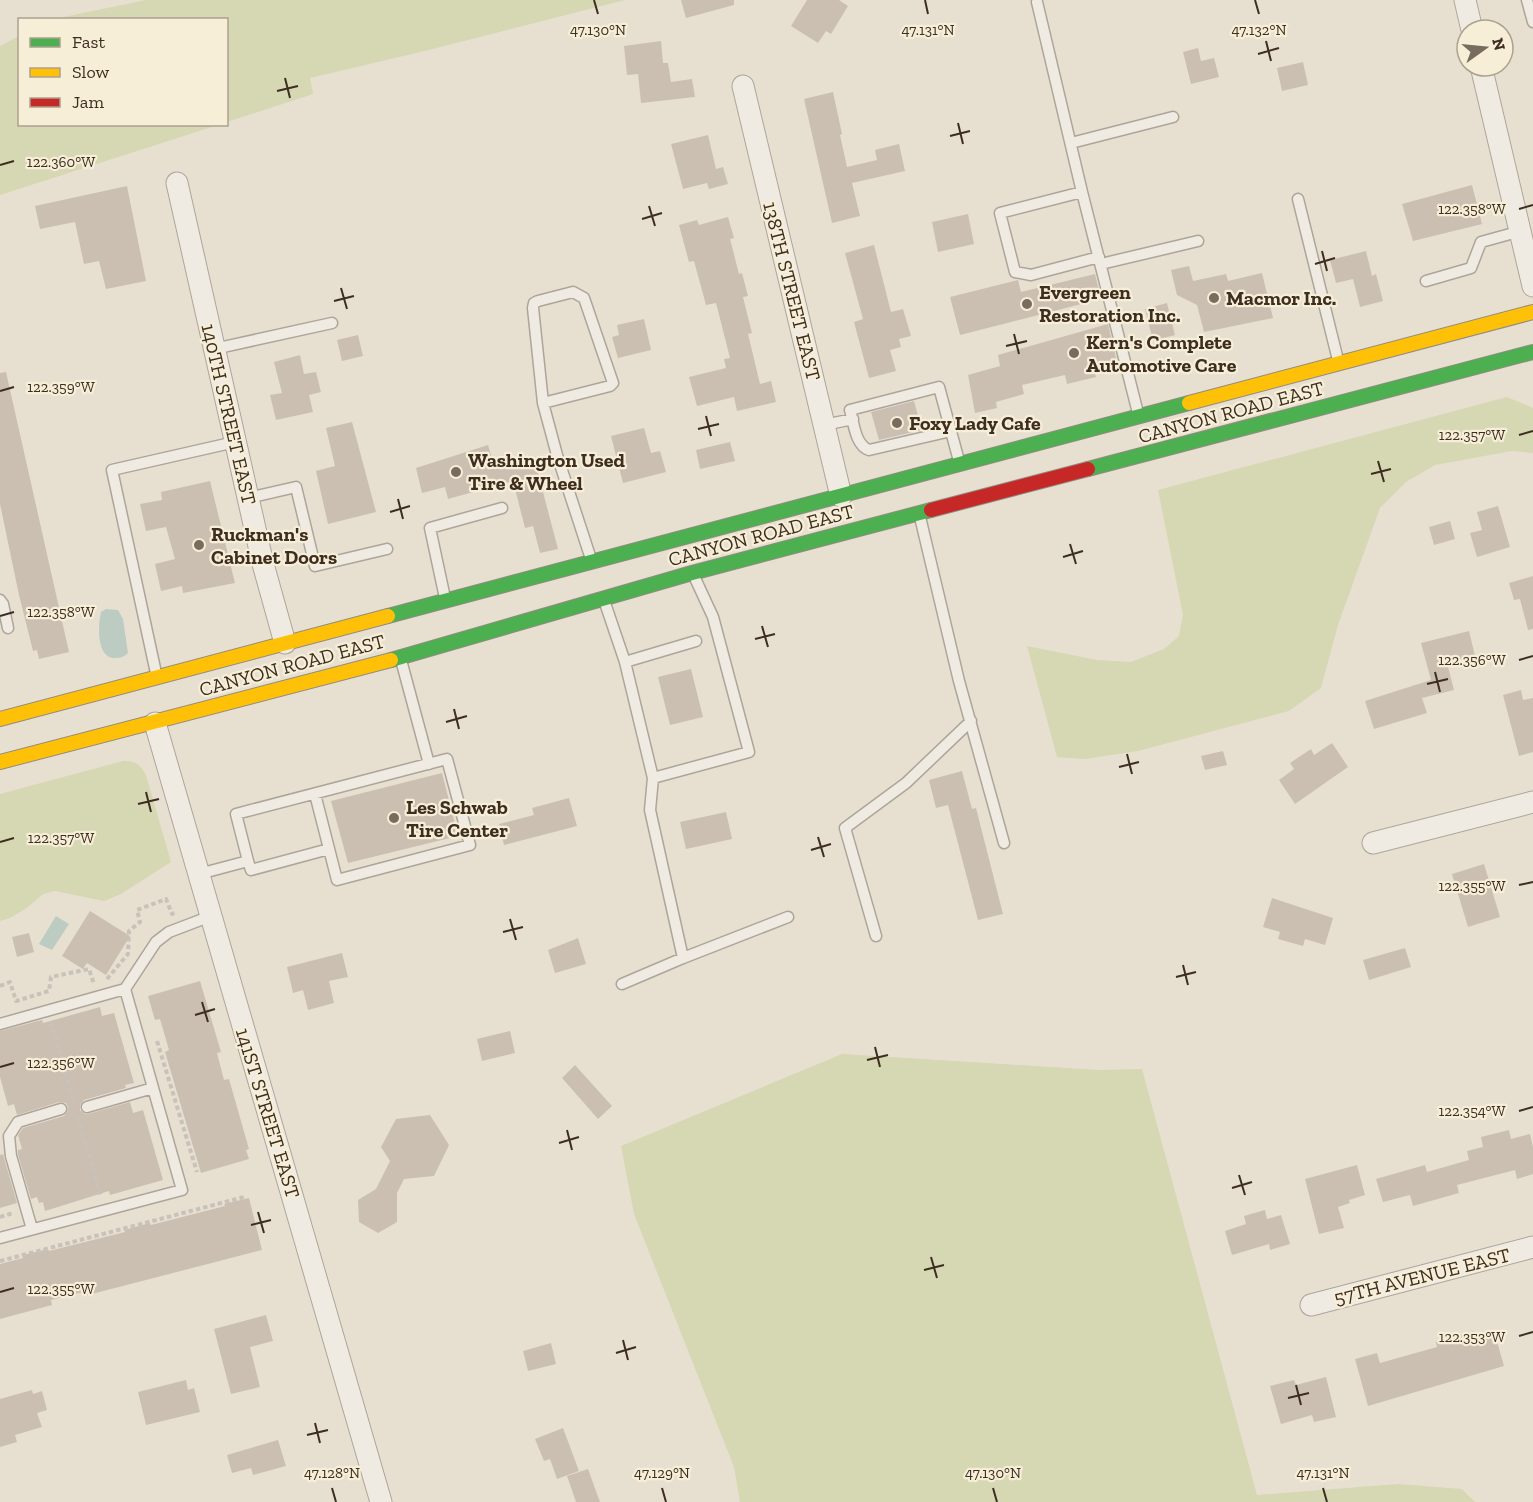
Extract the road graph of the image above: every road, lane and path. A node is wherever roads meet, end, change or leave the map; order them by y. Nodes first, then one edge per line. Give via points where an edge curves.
1 (1465, 0) edge
2 (1527, 0) edge
3 (1037, 2) dead end
4 (1469, 18) edge
5 (1533, 22) edge
6 (1484, 78) edge
7 (742, 86) dead end
8 (1173, 117) dead end
9 (1071, 143) junction
10 (177, 183) dead end
11 (1082, 192) junction
12 (1298, 199) dead end
13 (1521, 231) junction
14 (1198, 241) dead end
15 (1100, 261) junction
16 (1426, 281) dead end
17 (1533, 286) edge
18 (1533, 312) edge
19 (332, 323) dead end
20 (214, 349) junction
21 (1533, 352) edge
22 (1338, 363) junction
23 (543, 403) junction
24 (1139, 416) junction
25 (853, 419) junction
26 (824, 425) junction
27 (951, 430) junction
28 (235, 442) junction
29 (959, 464) junction
30 (248, 498) junction
31 (840, 502) junction
32 (502, 508) dead end
33 (920, 513) junction
34 (799, 531) dead end
35 (387, 549) dead end
36 (592, 562) junction
37 (692, 573) junction
38 (0, 600) edge
39 (603, 600) junction
40 (445, 601) junction
41 (8, 628) dead end
42 (696, 641) dead end
43 (285, 644) junction
44 (400, 656) junction
45 (625, 662) junction
46 (156, 676) junction
47 (210, 678) dead end
48 (156, 714) junction
49 (0, 719) edge
50 (971, 721) junction
51 (0, 762) edge
52 (429, 764) junction
53 (653, 778) junction
54 (315, 794) junction
55 (1533, 802) edge
56 (1004, 843) dead end
57 (1373, 843) dead end
58 (329, 849) junction
59 (248, 861) junction
60 (199, 874) junction
61 (179, 911) dead end
62 (211, 916) junction
63 (788, 917) dead end
64 (876, 936) dead end
65 (683, 958) junction
66 (622, 984) dead end
67 (0, 986) edge
68 (125, 989) junction
69 (43, 993) junction
70 (48, 1010) junction
71 (0, 1024) edge
72 (153, 1088) junction
73 (87, 1107) dead end
74 (61, 1109) dead end
75 (244, 1197) dead end
76 (102, 1200) dead end
77 (32, 1229) junction
78 (0, 1238) edge
79 (1533, 1247) edge
80 (0, 1261) edge
81 (1311, 1305) dead end
82 (381, 1502) edge

1 - 4 street
2 - 5 lane
3 - 9 lane
6 - 13 street
7 - 26 street, 138TH STREET EAST
8 - 9 lane
9 - 11 lane
10 - 20 street, 140TH STREET EAST
11 - 15 lane
11 - 15 lane via 1000,213 1015,272 1030,275
12 - 22 lane
13 - 16 lane via 1481,242 1471,268
13 - 17 street
14 - 15 lane
15 - 24 lane
18 - 22 main road, CANYON ROAD EAST
19 - 20 lane
20 - 28 street, 140TH STREET EAST
21 - 33 main road, CANYON ROAD EAST
22 - 24 main road, CANYON ROAD EAST
23 - 23 lane via 534,303 573,292 584,298 614,382
23 - 36 lane
24 - 29 main road, CANYON ROAD EAST
25 - 26 lane
25 - 27 lane via 858,441 869,450
25 - 27 lane via 850,410 939,387
26 - 31 street, 138TH STREET EAST
27 - 29 lane
28 - 30 street, 140TH STREET EAST
28 - 46 lane via 112,471
29 - 31 main road, CANYON ROAD EAST
30 - 35 lane via 296,487 315,566
30 - 43 street, 140TH STREET EAST
31 - 36 main road, CANYON ROAD EAST
32 - 40 lane via 430,528
33 - 37 main road, CANYON ROAD EAST
33 - 50 lane
34 - 37 main road
36 - 40 main road, CANYON ROAD EAST
37 - 39 main road, CANYON ROAD EAST
37 - 53 lane via 713,617 749,752
38 - 41 lane
39 - 44 main road, CANYON ROAD EAST
39 - 45 lane
40 - 43 main road, CANYON ROAD EAST
42 - 45 lane
43 - 46 main road, CANYON ROAD EAST
43 - 47 main road
44 - 48 main road, CANYON ROAD EAST
44 - 52 lane
45 - 53 lane
46 - 49 main road, CANYON ROAD EAST
48 - 51 main road, CANYON ROAD EAST
48 - 60 street, 141ST STREET EAST
50 - 56 lane
50 - 64 lane via 906,783 845,828
52 - 54 lane
52 - 58 lane via 447,759 470,845 337,880
53 - 65 lane via 650,810
54 - 58 lane
54 - 59 lane via 236,814
55 - 57 street
58 - 59 lane via 251,870
59 - 60 lane
60 - 62 street, 141ST STREET EAST
61 - 69 path via 172,914 166,899 136,910 140,922 129,931 128,954 105,980 93,984 89,969 51,977 49,991
62 - 68 lane via 169,932 156,942
62 - 82 street, 141ST STREET EAST
63 - 65 lane
65 - 66 lane
67 - 69 path via 10,982 16,1001
68 - 70 lane
68 - 72 lane
69 - 70 path
70 - 71 lane
70 - 76 path
72 - 73 lane
72 - 77 lane via 182,1190
74 - 77 lane via 18,1122 9,1136
75 - 80 path
77 - 78 lane
79 - 81 street, 57TH AVENUE EAST

